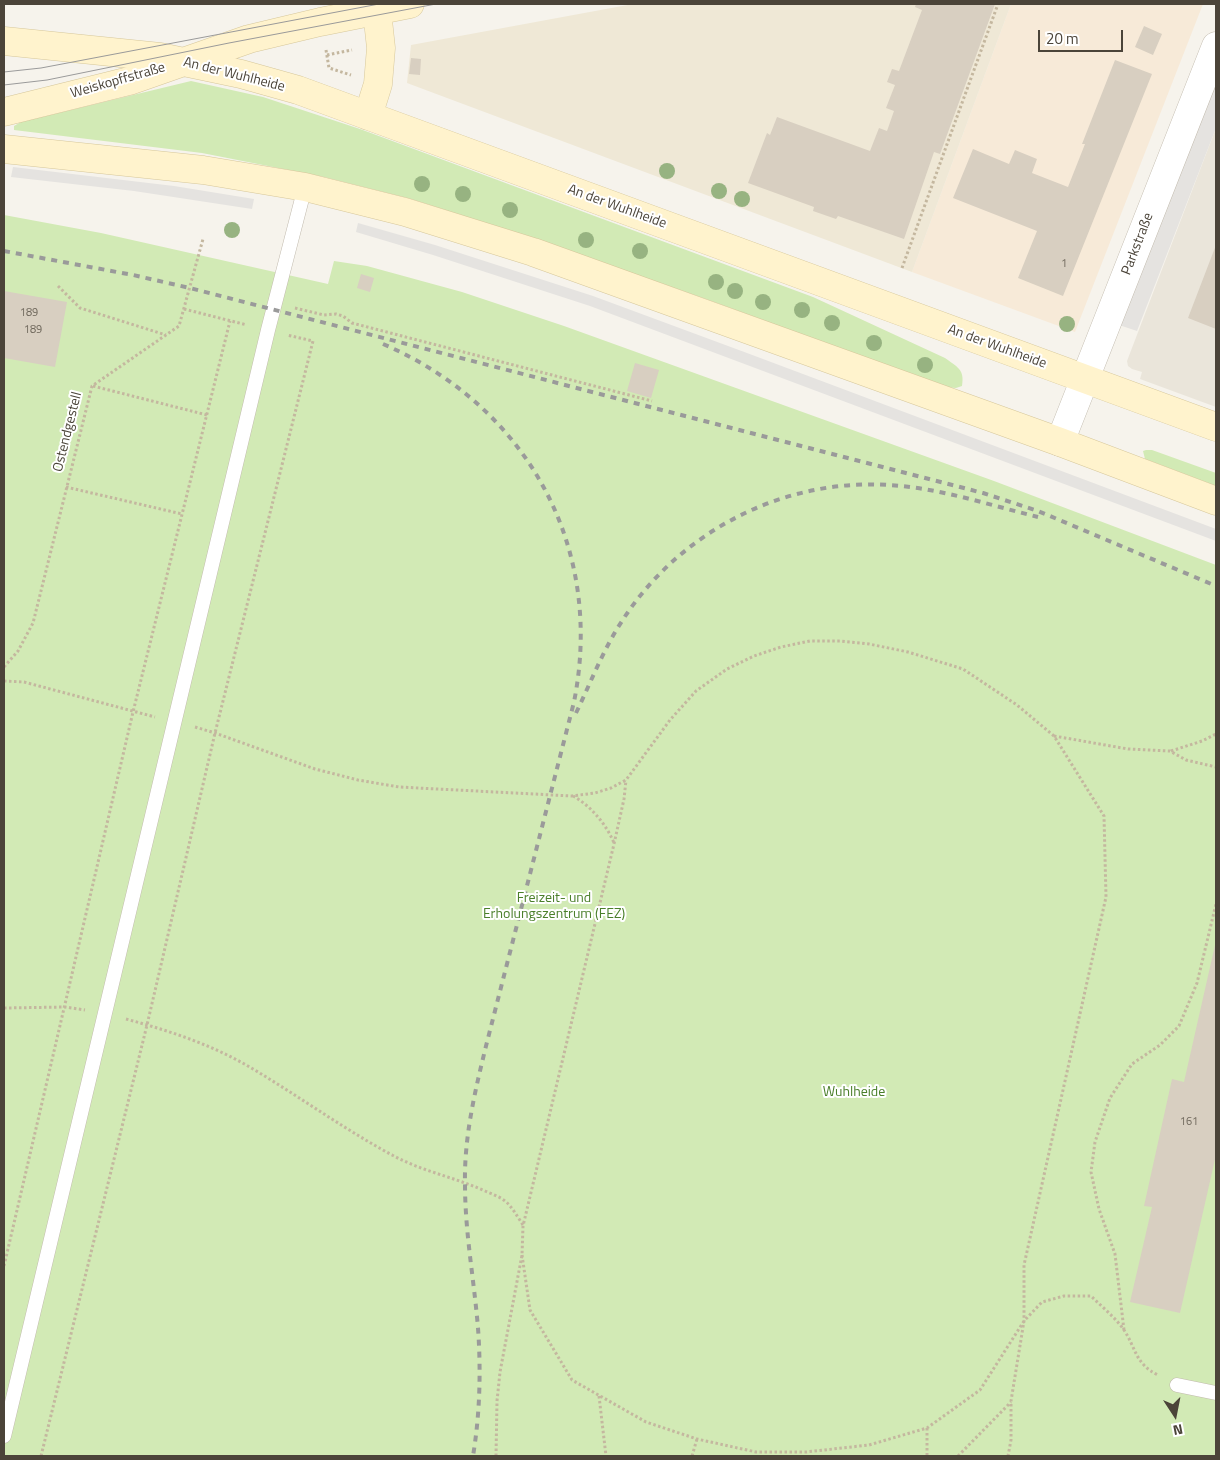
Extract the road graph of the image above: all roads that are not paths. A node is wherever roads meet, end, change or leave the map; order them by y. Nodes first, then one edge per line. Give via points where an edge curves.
1 (410, 4) edge
2 (377, 11) junction
3 (4, 41) edge
4 (1216, 46) edge
5 (184, 62) junction
6 (4, 112) edge
7 (368, 116) junction
8 (4, 149) edge
9 (305, 187) junction
10 (1084, 379) junction
11 (1216, 427) edge
12 (1060, 442) junction
13 (1216, 501) edge
14 (1176, 1384) road end
15 (1216, 1393) edge
16 (4, 1436) edge

1 - 2 main road, Weiskopffstraße
2 - 5 main road, Weiskopffstraße via 249,39
2 - 7 main road via 381,48 378,84
3 - 5 main road, An der Wuhlheide via 146,55
4 - 10 street, Parkstraße
5 - 6 main road, Weiskopffstraße via 129,81
5 - 7 main road, An der Wuhlheide via 298,90
7 - 10 main road, An der Wuhlheide
8 - 9 main road via 203,170
9 - 12 main road via 405,212 533,252
9 - 16 lane
10 - 11 main road, An der Wuhlheide
10 - 12 street, Parkstraße
12 - 13 main road
14 - 15 lane

